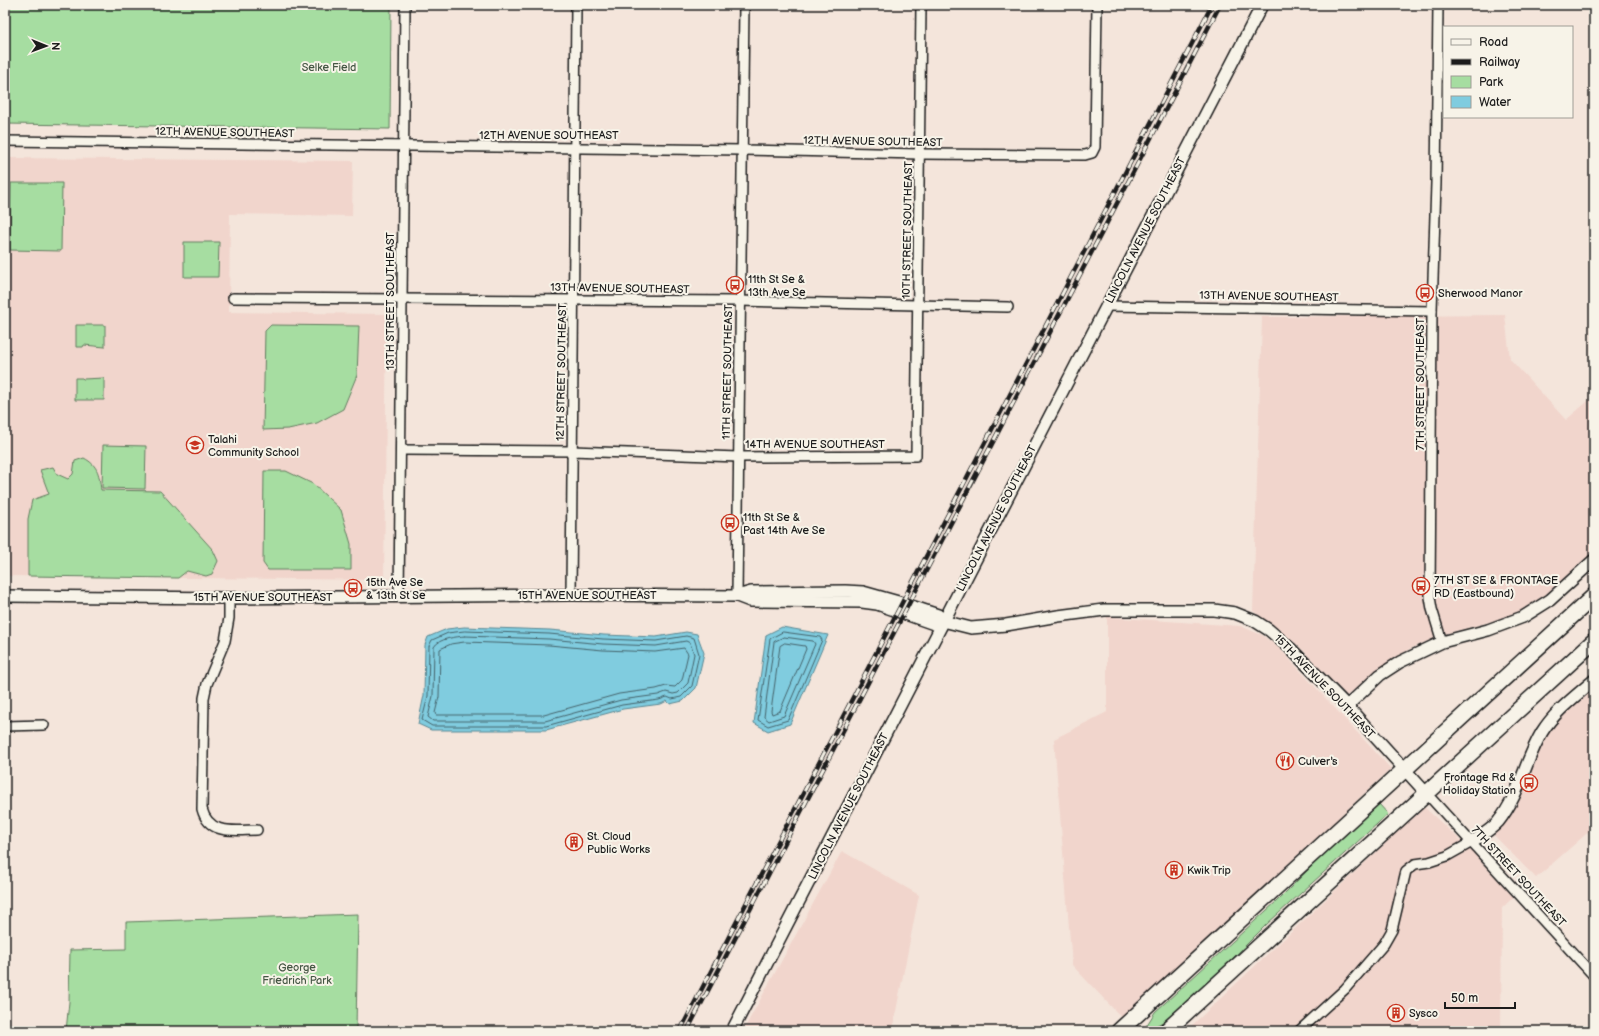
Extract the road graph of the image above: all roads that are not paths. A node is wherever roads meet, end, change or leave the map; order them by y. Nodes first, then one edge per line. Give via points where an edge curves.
1 (405, 5) edge
2 (576, 5) edge
3 (744, 5) edge
4 (921, 5) edge
5 (1097, 5) edge
6 (1262, 5) edge
7 (1438, 5) edge
8 (5, 141) edge
9 (404, 147) junction
10 (575, 148) junction
11 (742, 150) junction
12 (920, 154) junction
13 (233, 298) dead end
14 (402, 298) junction
15 (573, 299) junction
16 (740, 301) junction
17 (918, 306) junction
18 (1106, 306) junction
19 (1008, 307) dead end
20 (1432, 311) junction
21 (401, 450) junction
22 (572, 451) junction
23 (916, 456) joint
24 (738, 457) junction
25 (1594, 560) edge
26 (571, 595) junction
27 (5, 596) edge
28 (737, 596) junction
29 (1594, 596) edge
30 (399, 597) junction
31 (229, 598) junction
32 (943, 621) junction
33 (1594, 641) edge
34 (1442, 642) junction
35 (1594, 680) edge
36 (1347, 706) junction
37 (44, 725) dead end
38 (5, 726) edge
39 (1404, 769) junction
40 (1427, 794) junction
41 (257, 830) dead end
42 (1472, 842) junction
43 (1594, 976) edge
44 (732, 1031) edge
45 (1119, 1031) edge
46 (1166, 1031) edge
47 (1299, 1031) edge

1 - 9 street, 13TH STREET SOUTHEAST
2 - 10 street, 12TH STREET SOUTHEAST
3 - 11 street, 11TH STREET SOUTHEAST
4 - 12 street, 10TH STREET SOUTHEAST
5 - 12 street, 12TH AVENUE SOUTHEAST via 1095,147 1092,153
6 - 18 street, LINCOLN AVENUE SOUTHEAST
7 - 20 street, 7TH STREET SOUTHEAST
8 - 9 street, 12TH AVENUE SOUTHEAST
9 - 10 street, 12TH AVENUE SOUTHEAST
9 - 14 street, 13TH STREET SOUTHEAST
10 - 11 street, 12TH AVENUE SOUTHEAST
10 - 15 street, 12TH STREET SOUTHEAST
11 - 12 street, 12TH AVENUE SOUTHEAST
11 - 16 street, 11TH STREET SOUTHEAST
12 - 17 street, 10TH STREET SOUTHEAST
13 - 14 street, 13TH AVENUE SOUTHEAST
14 - 15 street, 13TH AVENUE SOUTHEAST
14 - 21 street, 13TH STREET SOUTHEAST
15 - 16 street, 13TH AVENUE SOUTHEAST
15 - 22 street, 12TH STREET SOUTHEAST
16 - 17 street, 13TH AVENUE SOUTHEAST
16 - 24 street, 11TH STREET SOUTHEAST
17 - 19 street, 13TH AVENUE SOUTHEAST
17 - 23 street, 10TH STREET SOUTHEAST
18 - 20 street, 13TH AVENUE SOUTHEAST
18 - 32 street, LINCOLN AVENUE SOUTHEAST
20 - 34 street, 7TH STREET SOUTHEAST via 1430,597
21 - 22 street, 14TH AVENUE SOUTHEAST
21 - 30 street, 13TH STREET SOUTHEAST
22 - 24 street, 14TH AVENUE SOUTHEAST
22 - 26 street, 12TH STREET SOUTHEAST
23 - 24 street, 14TH AVENUE SOUTHEAST
24 - 28 street, 11TH STREET SOUTHEAST
25 - 34 street via 1550,600 1523,617 1488,630
26 - 28 street, 15TH AVENUE SOUTHEAST
26 - 30 street, 15TH AVENUE SOUTHEAST
27 - 31 street, 15TH AVENUE SOUTHEAST
28 - 32 street, 15TH AVENUE SOUTHEAST via 750,601 862,602 877,604 934,624
29 - 39 highway
30 - 31 street, 15TH AVENUE SOUTHEAST
31 - 41 street via 226,640 207,684 204,698 202,809 208,823 218,829
32 - 36 street, 15TH AVENUE SOUTHEAST via 971,628 1104,610 1214,610 1235,613 1274,632
32 - 44 street, LINCOLN AVENUE SOUTHEAST
33 - 40 highway
34 - 36 street via 1400,662 1380,675
35 - 42 street via 1560,710 1544,729 1533,747 1509,806 1497,823
36 - 39 street, 15TH AVENUE SOUTHEAST
37 - 38 street
39 - 40 street, 15TH AVENUE SOUTHEAST
39 - 45 highway
40 - 42 street, 7TH STREET SOUTHEAST
40 - 46 highway
42 - 43 street, 7TH STREET SOUTHEAST
42 - 47 street via 1447,856 1415,864 1406,871 1394,924 1384,944 1345,989

